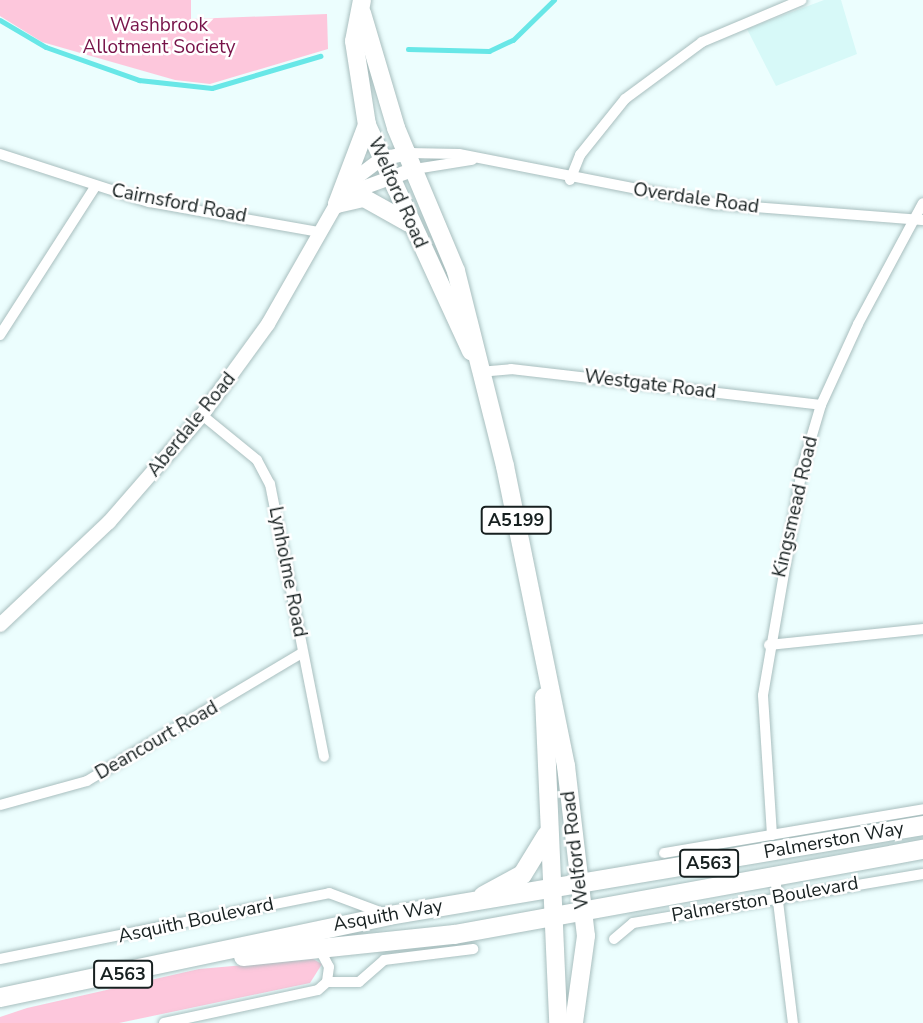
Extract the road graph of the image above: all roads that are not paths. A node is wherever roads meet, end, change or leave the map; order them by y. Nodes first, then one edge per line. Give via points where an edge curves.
1 (802, 0) edge
2 (362, 6) edge
3 (367, 125) junction
4 (0, 154) edge
5 (472, 160) junction
6 (412, 161) junction
7 (385, 167) junction
8 (570, 180) junction
9 (95, 187) junction
10 (341, 199) junction
11 (923, 203) edge
12 (918, 220) edge
13 (409, 223) junction
14 (320, 232) junction
15 (0, 335) edge
16 (478, 368) junction
17 (821, 405) junction
18 (202, 415) junction
19 (0, 625) edge
20 (923, 629) edge
21 (769, 645) junction
22 (302, 653) junction
23 (545, 679) junction
24 (324, 757) dead end
25 (0, 806) edge
26 (923, 809) edge
27 (923, 825) edge
28 (546, 835) junction
29 (772, 835) junction
30 (923, 849) edge
31 (664, 853) dead end
32 (704, 864) junction
33 (923, 874) edge
34 (775, 877) junction
35 (580, 886) junction
36 (551, 890) junction
37 (779, 898) junction
38 (469, 901) junction
39 (583, 912) junction
40 (388, 915) junction
41 (555, 917) junction
42 (614, 939) dead end
43 (473, 948) dead end
44 (320, 950) junction
45 (0, 959) edge
46 (200, 959) junction
47 (327, 982) junction
48 (0, 996) edge
49 (164, 1023) edge
50 (558, 1023) edge
51 (574, 1023) edge
52 (793, 1023) edge

1 - 8 street via 702,41 625,99 580,155
2 - 3 main road, Welford Road / A5199 via 354,41
2 - 6 main road, Welford Road / A5199
3 - 7 main road, Welford Road / A5199
3 - 10 main road
4 - 9 street, Cairnsford Road
5 - 6 street, Overdale Road
5 - 6 street, Overdale Road
5 - 8 street, Overdale Road
6 - 7 street
6 - 16 main road, Welford Road / A5199 via 456,271
7 - 10 street, Aberdale Road via 359,172
7 - 13 main road, Welford Road / A5199
8 - 12 street, Overdale Road via 715,204
9 - 14 street, Cairnsford Road
9 - 15 street
10 - 13 main road via 364,198
10 - 14 street, Aberdale Road
11 - 12 street, Kingsmead Road
12 - 17 street, Kingsmead Road
13 - 16 main road, Welford Road / A5199
14 - 18 street, Aberdale Road via 268,324
16 - 17 street, Westgate Road
16 - 23 main road, Welford Road / A5199 via 505,466
17 - 21 street, Kingsmead Road via 787,536
18 - 19 street, Aberdale Road via 109,522
18 - 22 street, Lynholme Road via 267,476
20 - 21 street
21 - 29 street, Kingsmead Road via 763,695
22 - 24 street, Lynholme Road
22 - 25 street, Deancourt Road via 87,781
23 - 28 main road, Welford Road / A5199
23 - 35 main road, Welford Road / A5199 via 561,732
26 - 29 street
27 - 32 highway, Palmerston Way / A563
28 - 36 main road, Welford Road / A5199
28 - 38 highway, A563 via 522,874
29 - 31 street
30 - 34 highway, Palmerston Way / A563
32 - 34 highway via 766,866
32 - 35 highway, Palmerston Way / A563
33 - 37 street, Palmerston Boulevard
34 - 37 street
34 - 39 highway, Palmerston Way / A563
35 - 36 highway, Asquith Way / A563
35 - 39 main road, Welford Road / A5199
36 - 38 highway, Asquith Way / A563
36 - 41 main road, Welford Road / A5199
37 - 42 street, Palmerston Boulevard via 633,923
37 - 52 street
38 - 40 highway, Asquith Way / A563
39 - 41 highway, Asquith Way / A563
39 - 51 main road, Welford Road / A5199
40 - 45 street, Asquith Boulevard via 329,893
40 - 46 highway, Asquith Way / A563
41 - 44 highway, Asquith Way / A563
41 - 50 main road, Welford Road / A5199
43 - 47 street via 384,960 359,982
44 - 46 highway, Asquith Way / A563
44 - 47 street via 329,967
46 - 48 highway, Asquith Way / A563
47 - 49 street via 318,990

